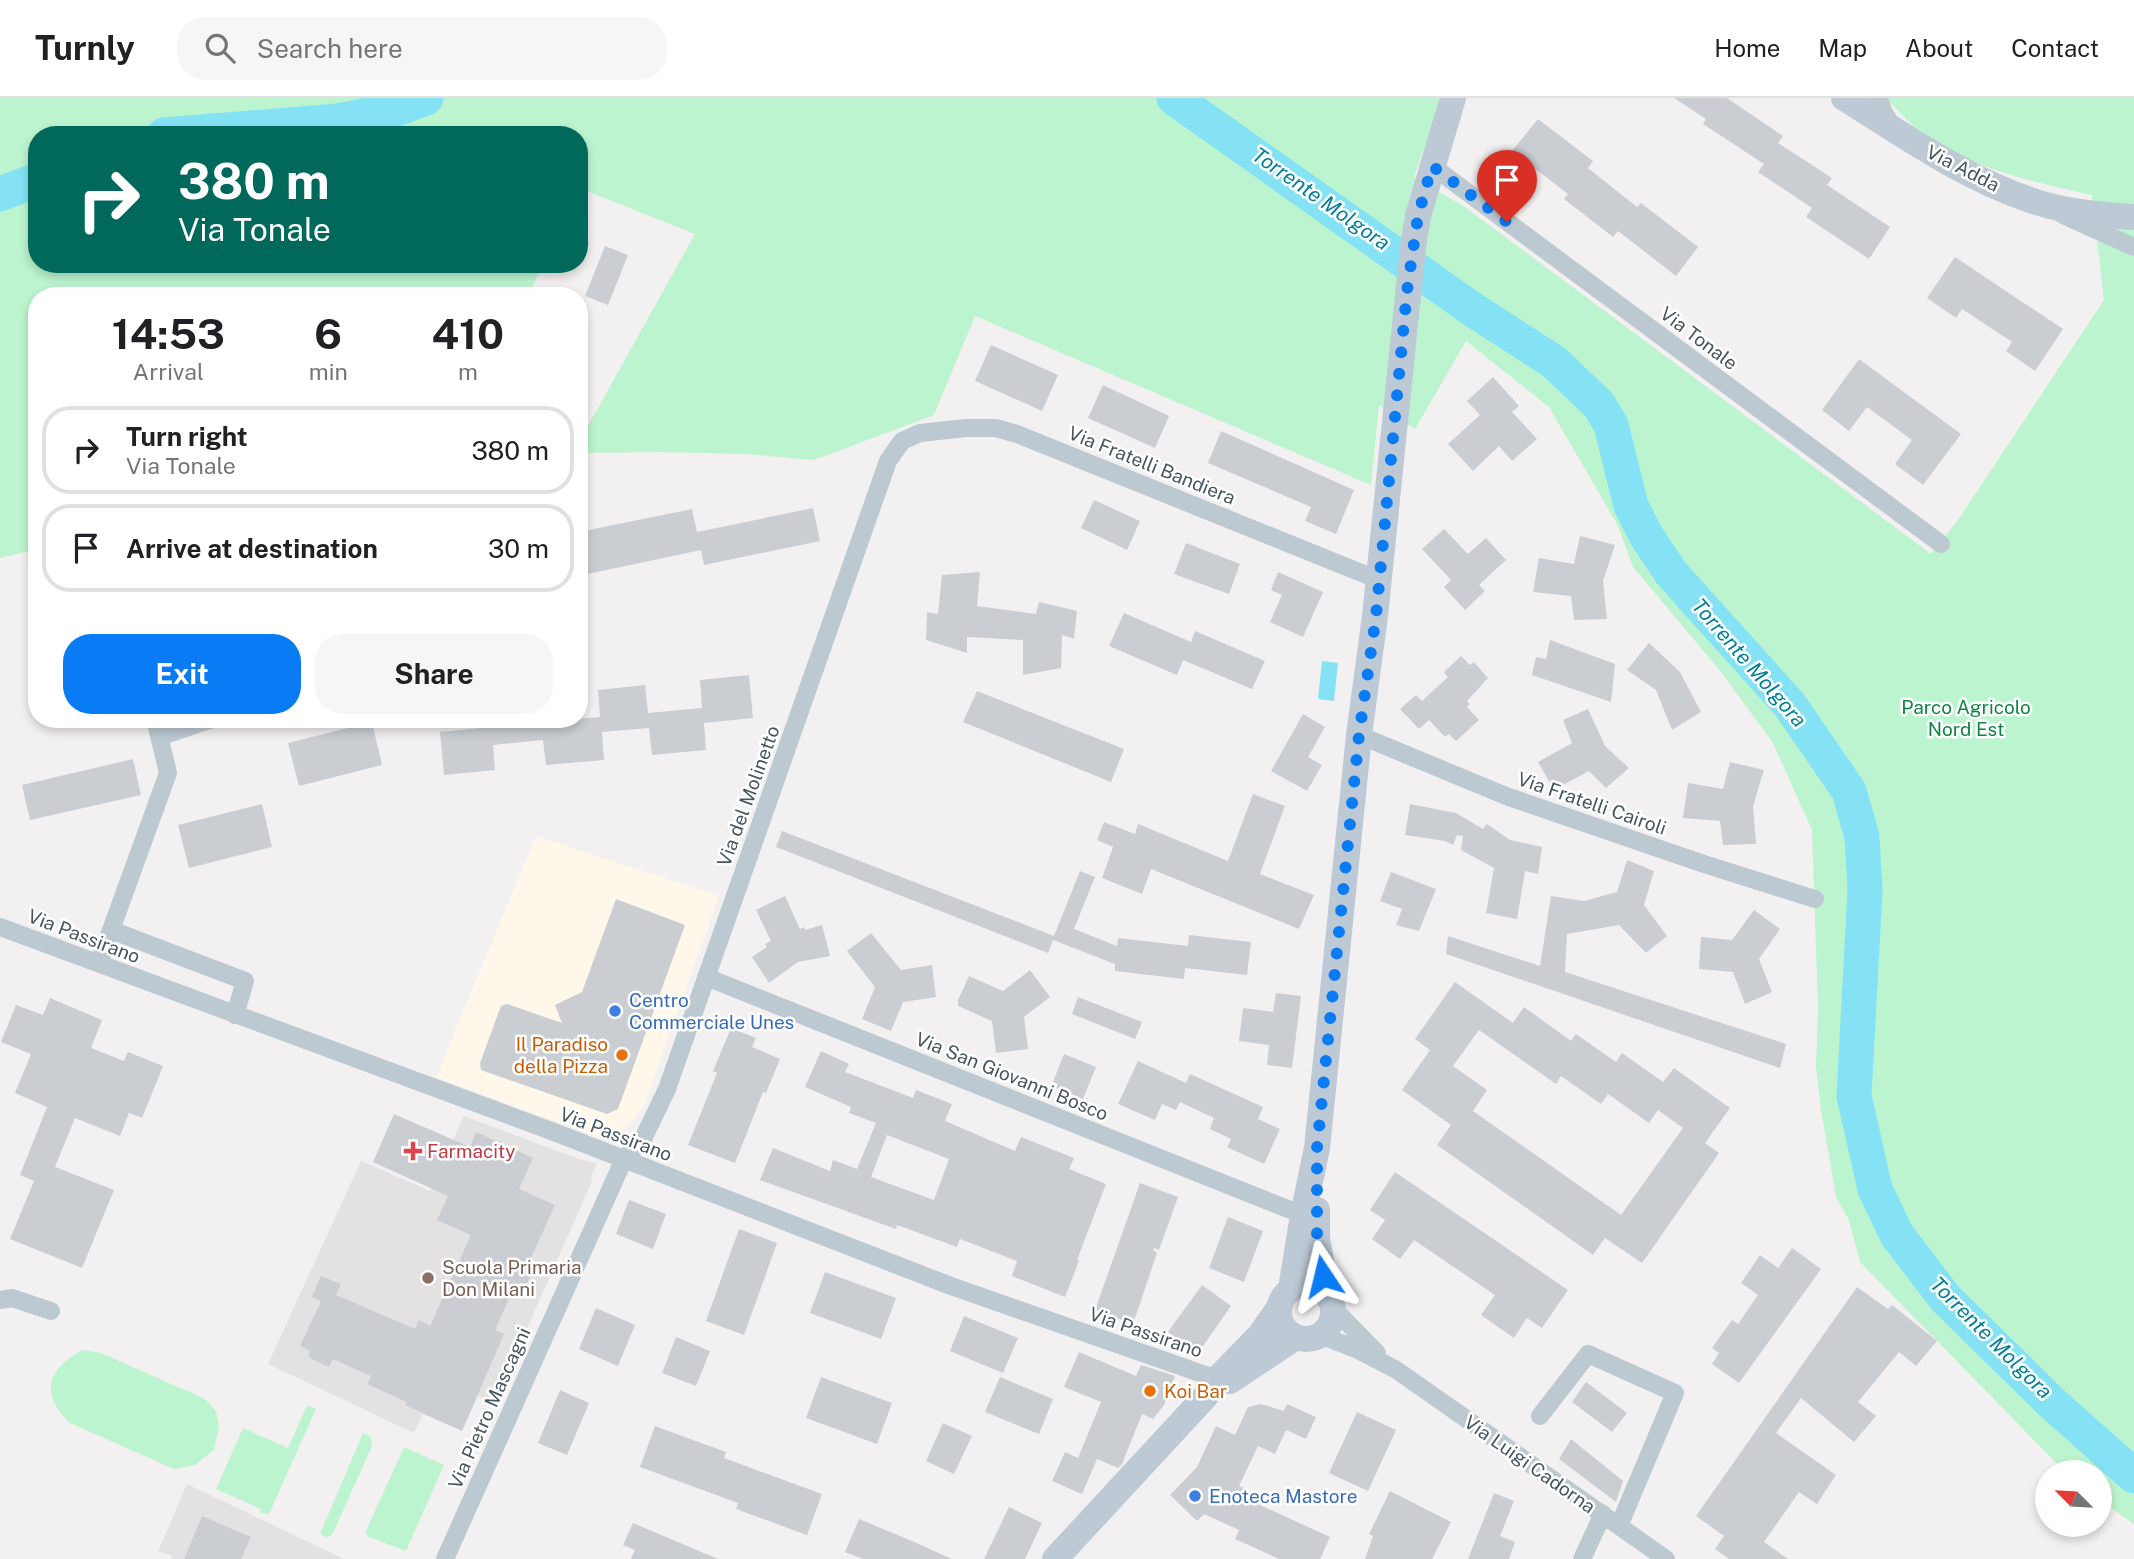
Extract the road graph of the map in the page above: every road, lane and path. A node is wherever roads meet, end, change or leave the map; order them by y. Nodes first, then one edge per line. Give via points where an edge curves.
1 (1454, 98) edge
2 (1844, 98) edge
3 (1879, 98) edge
4 (1895, 130) junction
5 (1432, 166) junction
6 (2034, 201) junction
7 (2134, 217) edge
8 (2134, 247) edge
9 (902, 441) joint
10 (1941, 544) dead end
11 (1379, 580) junction
12 (157, 728) edge
13 (1359, 735) junction
14 (1815, 899) dead end
15 (0, 927) edge
16 (111, 930) junction
17 (99, 963) junction
18 (706, 977) junction
19 (235, 1015) junction
20 (1317, 1148) junction
21 (624, 1159) junction
22 (1303, 1215) junction
23 (1285, 1298) junction
24 (0, 1300) edge
25 (1329, 1301) junction
26 (51, 1311) dead end
27 (1308, 1336) junction
28 (1395, 1369) junction
29 (1211, 1388) junction
30 (1539, 1416) dead end
31 (1603, 1514) junction
32 (1619, 1526) junction
33 (445, 1559) edge
34 (1055, 1559) edge
35 (1582, 1559) edge
36 (1666, 1559) edge

1 - 5 street
2 - 4 street, Via Adda
3 - 4 street
4 - 6 street, Via Adda via 1972,175
5 - 10 street, Via Tonale
5 - 11 street via 1413,247
6 - 7 street, Via Adda
6 - 8 street, Via Adda
9 - 11 street, Via Fratelli Bandiera via 920,433 996,428
9 - 18 street, Via del Molinetto via 888,461
11 - 13 street
12 - 16 street via 168,773
13 - 14 street, Via Fratelli Cairoli via 1506,796
13 - 20 street
15 - 17 street, Via Passirano
16 - 17 street
16 - 19 street via 245,981
17 - 19 street, Via Passirano
18 - 21 street, Via del Molinetto via 667,1089 643,1139
18 - 22 street, Via San Giovanni Bosco
19 - 21 street, Via Passirano
20 - 22 street
20 - 25 street via 1317,1238
21 - 29 street, Via Passirano
21 - 33 street, Via Pietro Mascagni
22 - 23 street
23 - 25 street via 1306,1284 1321,1289
23 - 27 street via 1282,1326
23 - 29 street via 1260,1335
24 - 26 street via 12,1298
25 - 27 street via 1330,1323
25 - 28 street, Via Luigi Cadorna
27 - 28 street, Via Luigi Cadorna via 1356,1349
27 - 29 street
28 - 31 street, Via Luigi Cadorna
29 - 34 street
30 - 32 street via 1588,1354 1675,1393
31 - 32 street, Via Luigi Cadorna
31 - 35 street
32 - 36 street, Via Luigi Cadorna

